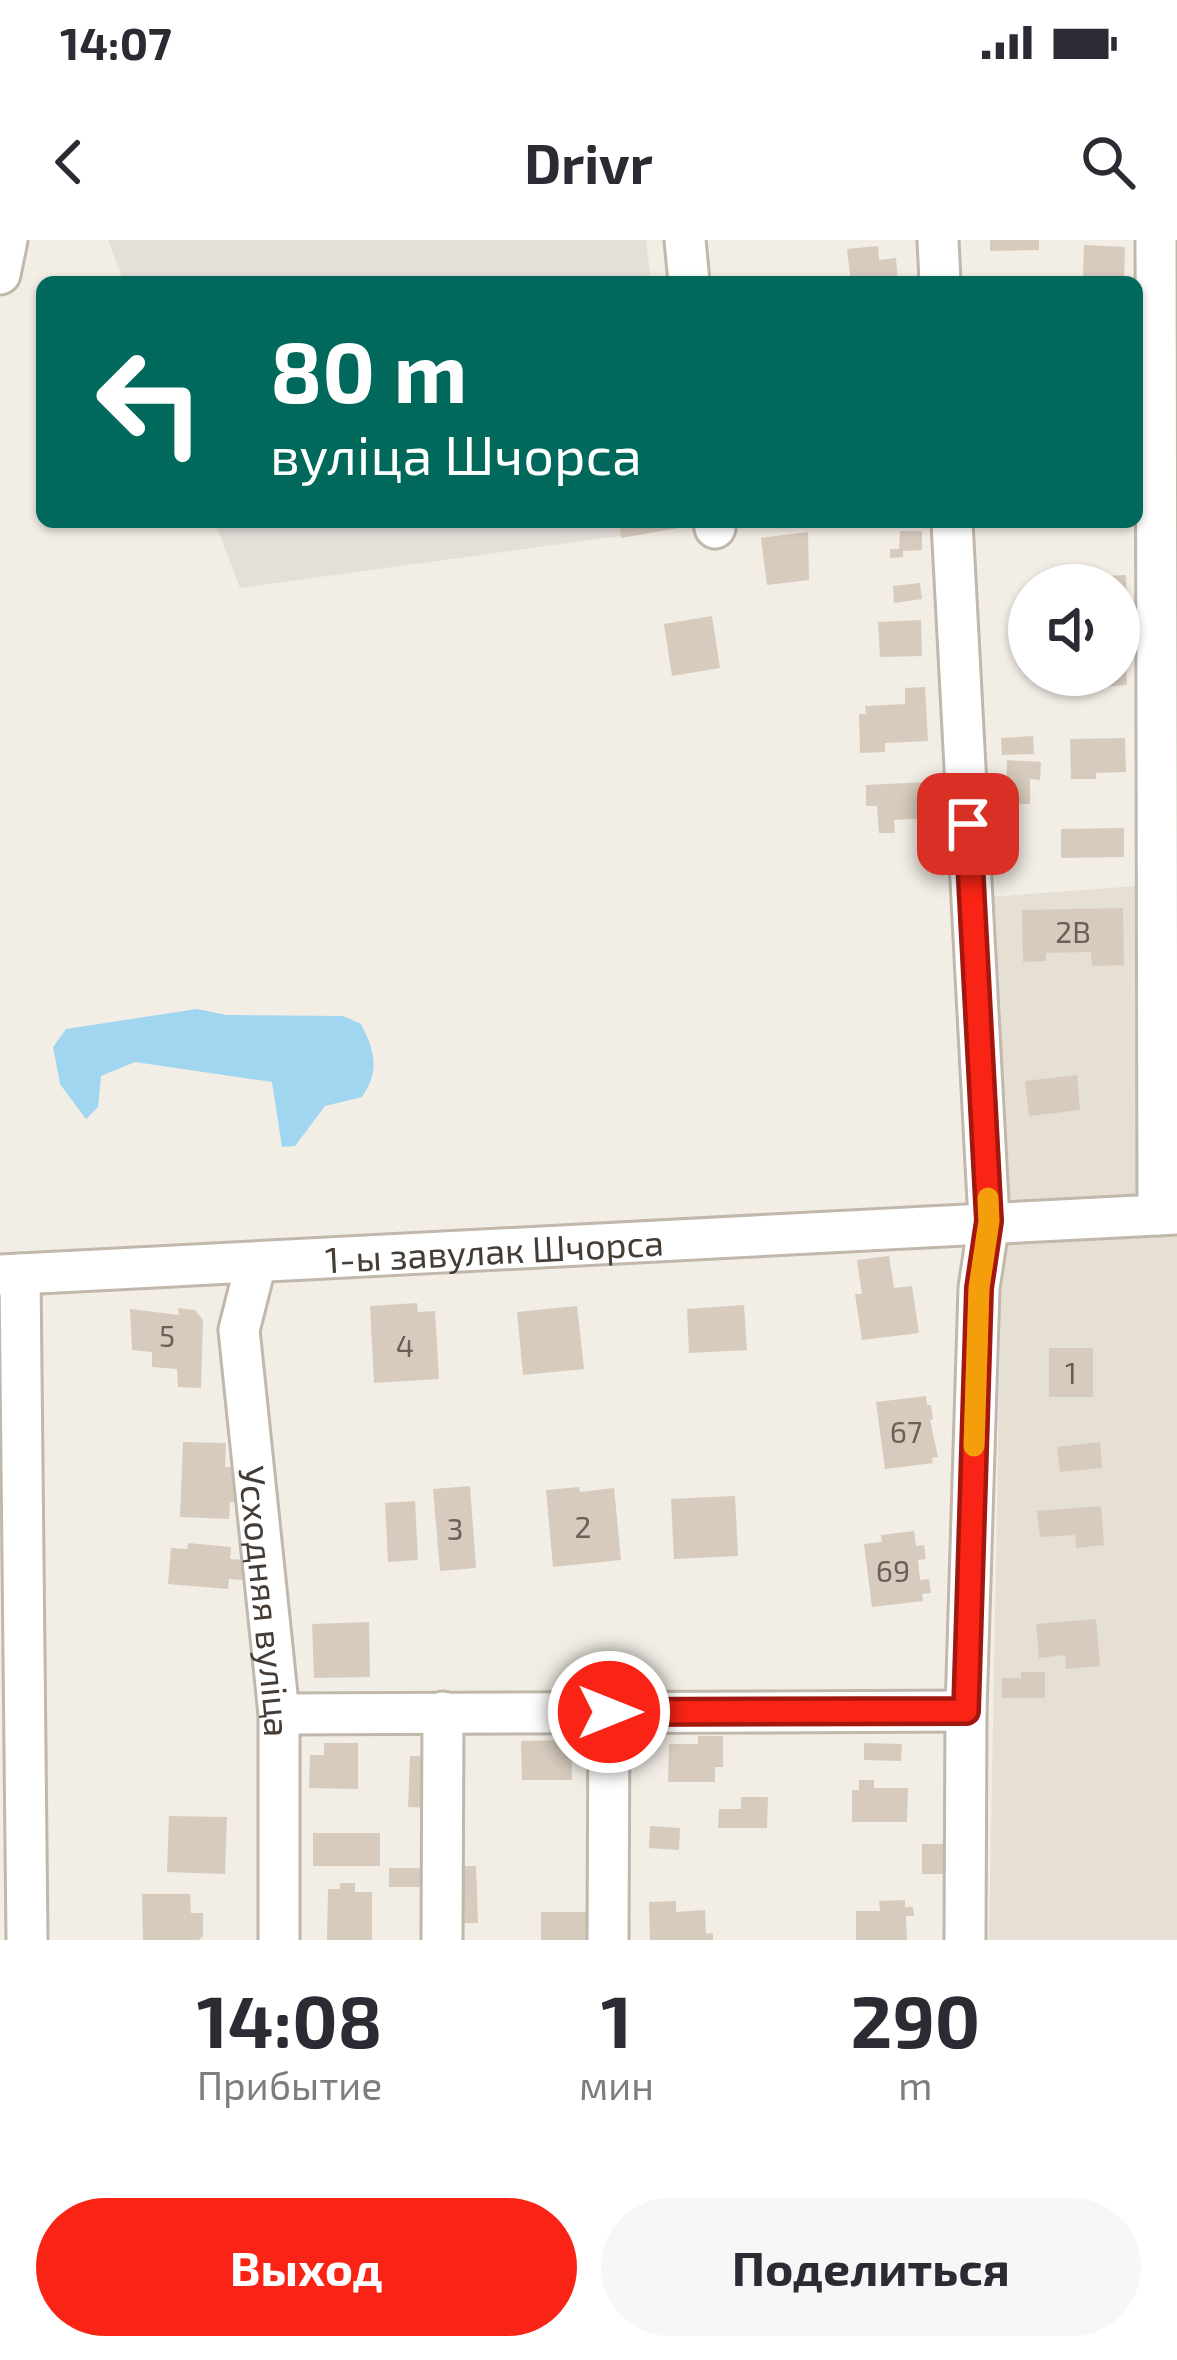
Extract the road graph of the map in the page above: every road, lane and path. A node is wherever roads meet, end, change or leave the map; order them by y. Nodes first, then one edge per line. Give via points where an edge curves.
1 (7, 240) edge
2 (685, 240) edge
3 (938, 240) edge
4 (1156, 240) edge
5 (0, 274) edge
6 (688, 276) edge
7 (940, 276) edge
8 (952, 528) edge
9 (1168, 1215) edge
10 (989, 1221) junction
11 (256, 1263) junction
12 (10, 1274) edge
13 (966, 1711) junction
14 (443, 1712) junction
15 (609, 1712) junction
16 (279, 1714) junction
17 (27, 1940) edge
18 (279, 1940) edge
19 (442, 1940) edge
20 (608, 1940) edge
21 (965, 1940) edge

1 - 5 street
2 - 6 street
3 - 7 street
4 - 9 street via 1156,856
8 - 10 street
9 - 10 street, 1-ы завулак Шчорса
10 - 11 street, 1-ы завулак Шчорса
10 - 13 street via 979,1288
11 - 12 street, 1-ы завулак Шчорса
11 - 16 street, Усходняя вуліца via 239,1330
12 - 17 street
13 - 15 street
13 - 21 street
14 - 15 street
14 - 16 street
14 - 19 street
15 - 20 street
16 - 18 street, Усходняя вуліца

